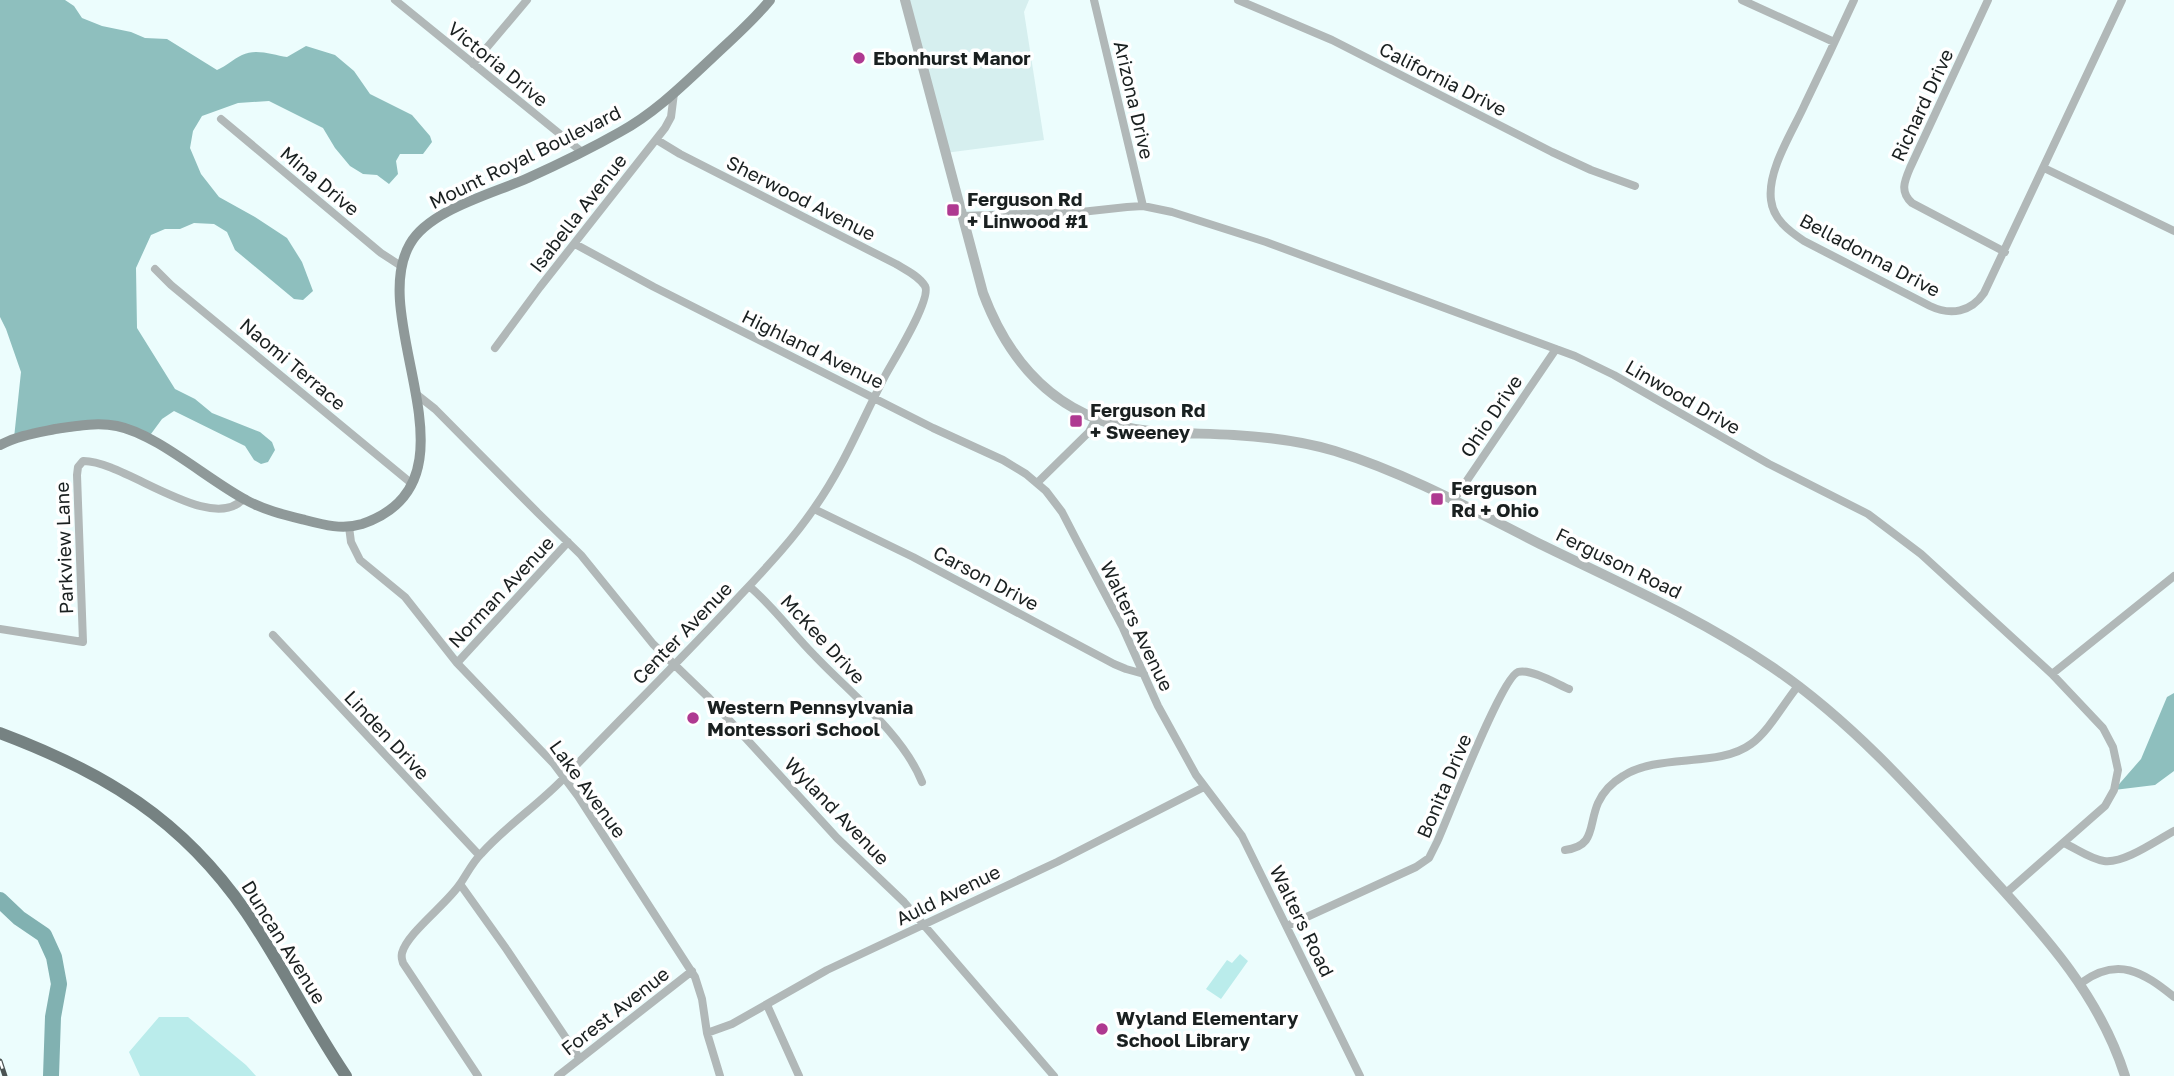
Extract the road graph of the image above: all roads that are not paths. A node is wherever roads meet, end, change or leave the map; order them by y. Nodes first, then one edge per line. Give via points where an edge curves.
1 (395, 0) edge
2 (527, 0) edge
3 (770, 0) edge
4 (905, 0) edge
5 (1094, 0) edge
6 (1238, 0) edge
7 (1742, 0) edge
8 (1854, 0) edge
9 (1988, 0) edge
10 (2122, 0) edge
11 (1834, 42) junction
12 (473, 64) junction
13 (674, 93) junction
14 (221, 119) dead end
15 (657, 139) junction
16 (582, 152) junction
17 (2044, 168) junction
18 (1635, 186) dead end
19 (1143, 206) junction
20 (962, 216) junction
21 (2174, 231) edge
22 (575, 244) junction
23 (2005, 252) junction
24 (401, 266) junction
25 (155, 269) dead end
26 (927, 289) joint
27 (495, 348) dead end
28 (1556, 349) junction
29 (416, 394) junction
30 (875, 397) junction
31 (1096, 419) junction
32 (0, 445) edge
33 (411, 483) junction
34 (1037, 483) junction
35 (243, 499) junction
36 (1453, 501) junction
37 (814, 509) junction
38 (349, 527) junction
39 (568, 542) junction
40 (2174, 576) edge
41 (749, 586) junction
42 (0, 629) edge
43 (273, 635) dead end
44 (457, 663) junction
45 (675, 665) junction
46 (1144, 674) junction
47 (2052, 674) junction
48 (1798, 685) junction
49 (1569, 689) dead end
50 (0, 733) edge
51 (564, 778) junction
52 (922, 782) dead end
53 (1204, 787) junction
54 (2174, 831) edge
55 (2064, 843) junction
56 (1565, 850) dead end
57 (479, 855) junction
58 (460, 884) junction
59 (2006, 893) junction
60 (924, 923) junction
61 (1287, 926) junction
62 (692, 971) junction
63 (2081, 983) junction
64 (2174, 997) edge
65 (767, 1005) junction
66 (707, 1032) junction
67 (580, 1059) junction
68 (346, 1076) edge
69 (478, 1076) edge
70 (558, 1076) edge
71 (720, 1076) edge
72 (799, 1076) edge
73 (1054, 1076) edge
74 (1360, 1076) edge
75 (2125, 1076) edge

1 - 12 street, Victoria Drive
2 - 12 street
3 - 13 main road, Mount Royal Boulevard
4 - 20 street, Ferguson Road
5 - 19 street, Arizona Drive
6 - 18 street, California Drive via 1332,40 1552,152
7 - 11 street
8 - 11 street, Belladonna Drive
9 - 23 street, Richard Drive via 1903,189 1912,203
10 - 17 street, Belladonna Drive
11 - 23 street, Belladonna Drive via 1775,171 1771,200 1778,219 1804,241 1951,313 1972,307 1981,298
12 - 16 street, Victoria Drive
13 - 15 street, Isabella Avenue via 671,117
13 - 16 main road, Mount Royal Boulevard via 637,122
14 - 24 street, Mina Drive
15 - 22 street, Isabella Avenue
15 - 26 street, Sherwood Avenue via 896,264
16 - 24 main road, Mount Royal Boulevard via 434,219 414,236
17 - 21 street
17 - 23 street, Belladonna Drive
19 - 20 street, Linwood Drive
19 - 28 street, Linwood Drive via 1238,232
20 - 31 street, Ferguson Road via 984,293 1009,347 1045,388
22 - 27 street, Isabella Avenue
22 - 30 street, Highland Avenue
24 - 29 main road, Mount Royal Boulevard via 400,298
25 - 33 street, Naomi Terrace
26 - 30 street, Center Avenue
28 - 36 street, Ohio Drive
28 - 47 street, Linwood Drive via 1614,375 1882,523
29 - 33 main road, Mount Royal Boulevard via 421,447
29 - 39 street, Wyland Avenue
30 - 34 street, Highland Avenue via 1003,460
30 - 37 street, Center Avenue via 842,465
31 - 34 street via 1089,432
31 - 36 street, Ferguson Road via 1160,432 1301,443 1368,462
32 - 35 main road via 67,427 116,426 148,438
33 - 38 main road, Mount Royal Boulevard via 384,513
34 - 46 street, Walters Avenue via 1068,523
35 - 38 main road via 287,515
35 - 42 street, Parkview Lane via 229,508 194,503 83,461 77,475 82,642
36 - 48 street, Ferguson Road via 1707,627
37 - 41 street, Center Avenue
37 - 46 street, Carson Drive via 913,556 1114,664
38 - 44 street, Lake Avenue via 356,555 405,597
39 - 44 street, Norman Avenue
39 - 45 street, Wyland Avenue
40 - 47 street
41 - 45 street, Center Avenue
41 - 52 street, McKee Drive via 900,745
43 - 57 street, Linden Drive
44 - 51 street, Lake Avenue
45 - 51 street, Center Avenue
45 - 60 street, Wyland Avenue via 837,838
46 - 53 street, Walters Avenue
47 - 55 street, Linwood Drive via 2103,728 2118,770 2115,790 2105,806
48 - 56 street via 1762,734 1745,748 1639,768 1616,780 1598,803 1584,844
48 - 59 street, Ferguson Road via 1874,751
49 - 61 street, Bonita Drive via 1535,674 1514,674 1429,858
50 - 68 main road, Duncan Avenue via 54,754 121,789 196,850 246,912
51 - 57 street, Center Avenue
51 - 62 street, Lake Avenue
53 - 60 street, Auld Avenue
53 - 61 street, Walters Road via 1242,836
54 - 55 street via 2113,861 2093,858
55 - 59 street, Linwood Drive
57 - 58 street, Center Avenue
58 - 67 street
58 - 69 street, Center Avenue via 412,937 401,957
59 - 63 street, Ferguson Road
60 - 65 street, Auld Avenue
60 - 73 street, Wyland Avenue
61 - 74 street, Walters Road
62 - 66 street, Lake Avenue
62 - 67 street, Forest Avenue
63 - 64 street via 2097,973 2131,970
63 - 75 street, Ferguson Road
65 - 66 street, Auld Avenue
65 - 72 street
66 - 71 street, Lake Avenue
67 - 70 street, Forest Avenue

